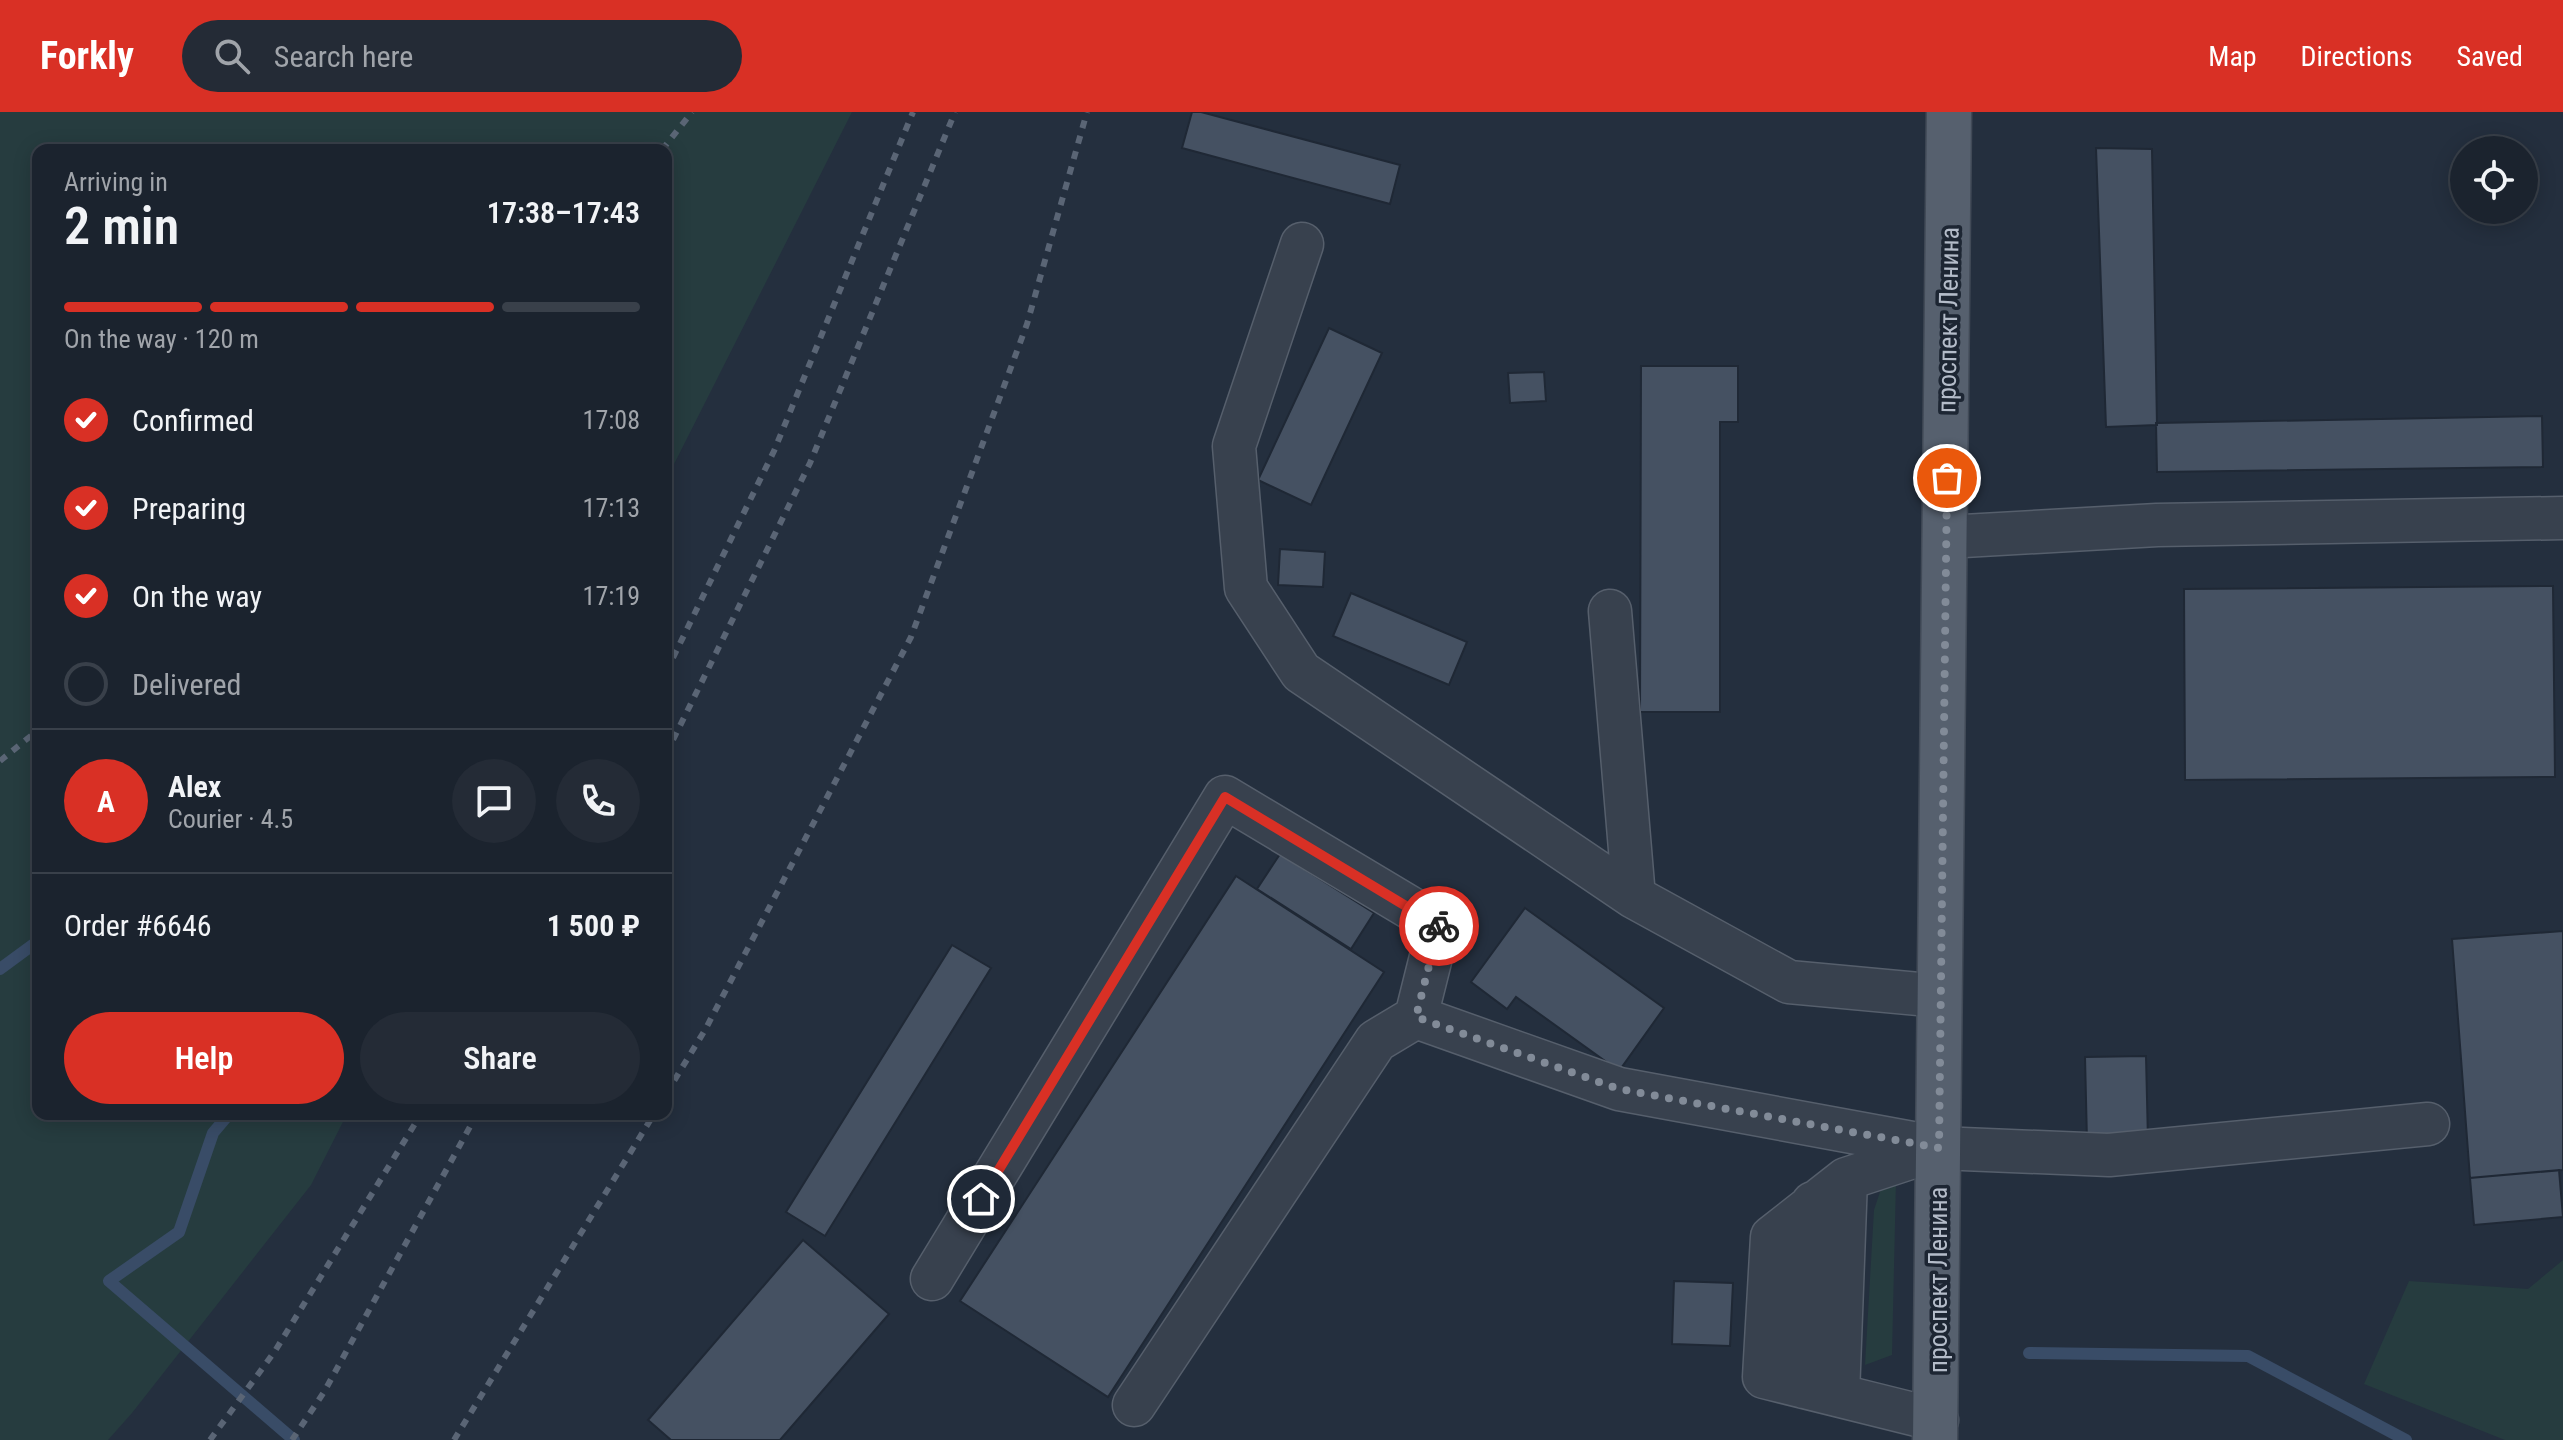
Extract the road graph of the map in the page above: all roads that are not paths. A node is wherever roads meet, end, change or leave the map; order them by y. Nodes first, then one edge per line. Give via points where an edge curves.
1 (1949, 112) edge
2 (1302, 244) dead end
3 (2563, 518) edge
4 (1946, 537) junction
5 (1610, 611) dead end
6 (1634, 897) junction
7 (1940, 996) junction
8 (1416, 1017) junction
9 (2428, 1124) dead end
10 (1939, 1148) junction
11 (1830, 1191) junction
12 (932, 1279) dead end
13 (1821, 1391) junction
14 (1134, 1405) dead end
15 (1936, 1430) edge

1 - 4 main road, проспект Ленина
2 - 6 lane via 1234,446 1246,588 1301,672
3 - 4 lane via 2157,525
4 - 7 main road, проспект Ленина
5 - 6 lane
6 - 7 lane via 1789,982
7 - 10 main road, проспект Ленина
8 - 10 lane via 1619,1089
8 - 12 lane via 1439,925 1225,797
8 - 14 lane via 1376,1041
9 - 10 lane via 2109,1155
10 - 11 lane
10 - 15 main road, проспект Ленина
11 - 13 lane
11 - 13 lane via 1772,1237 1764,1377
13 - 15 lane

